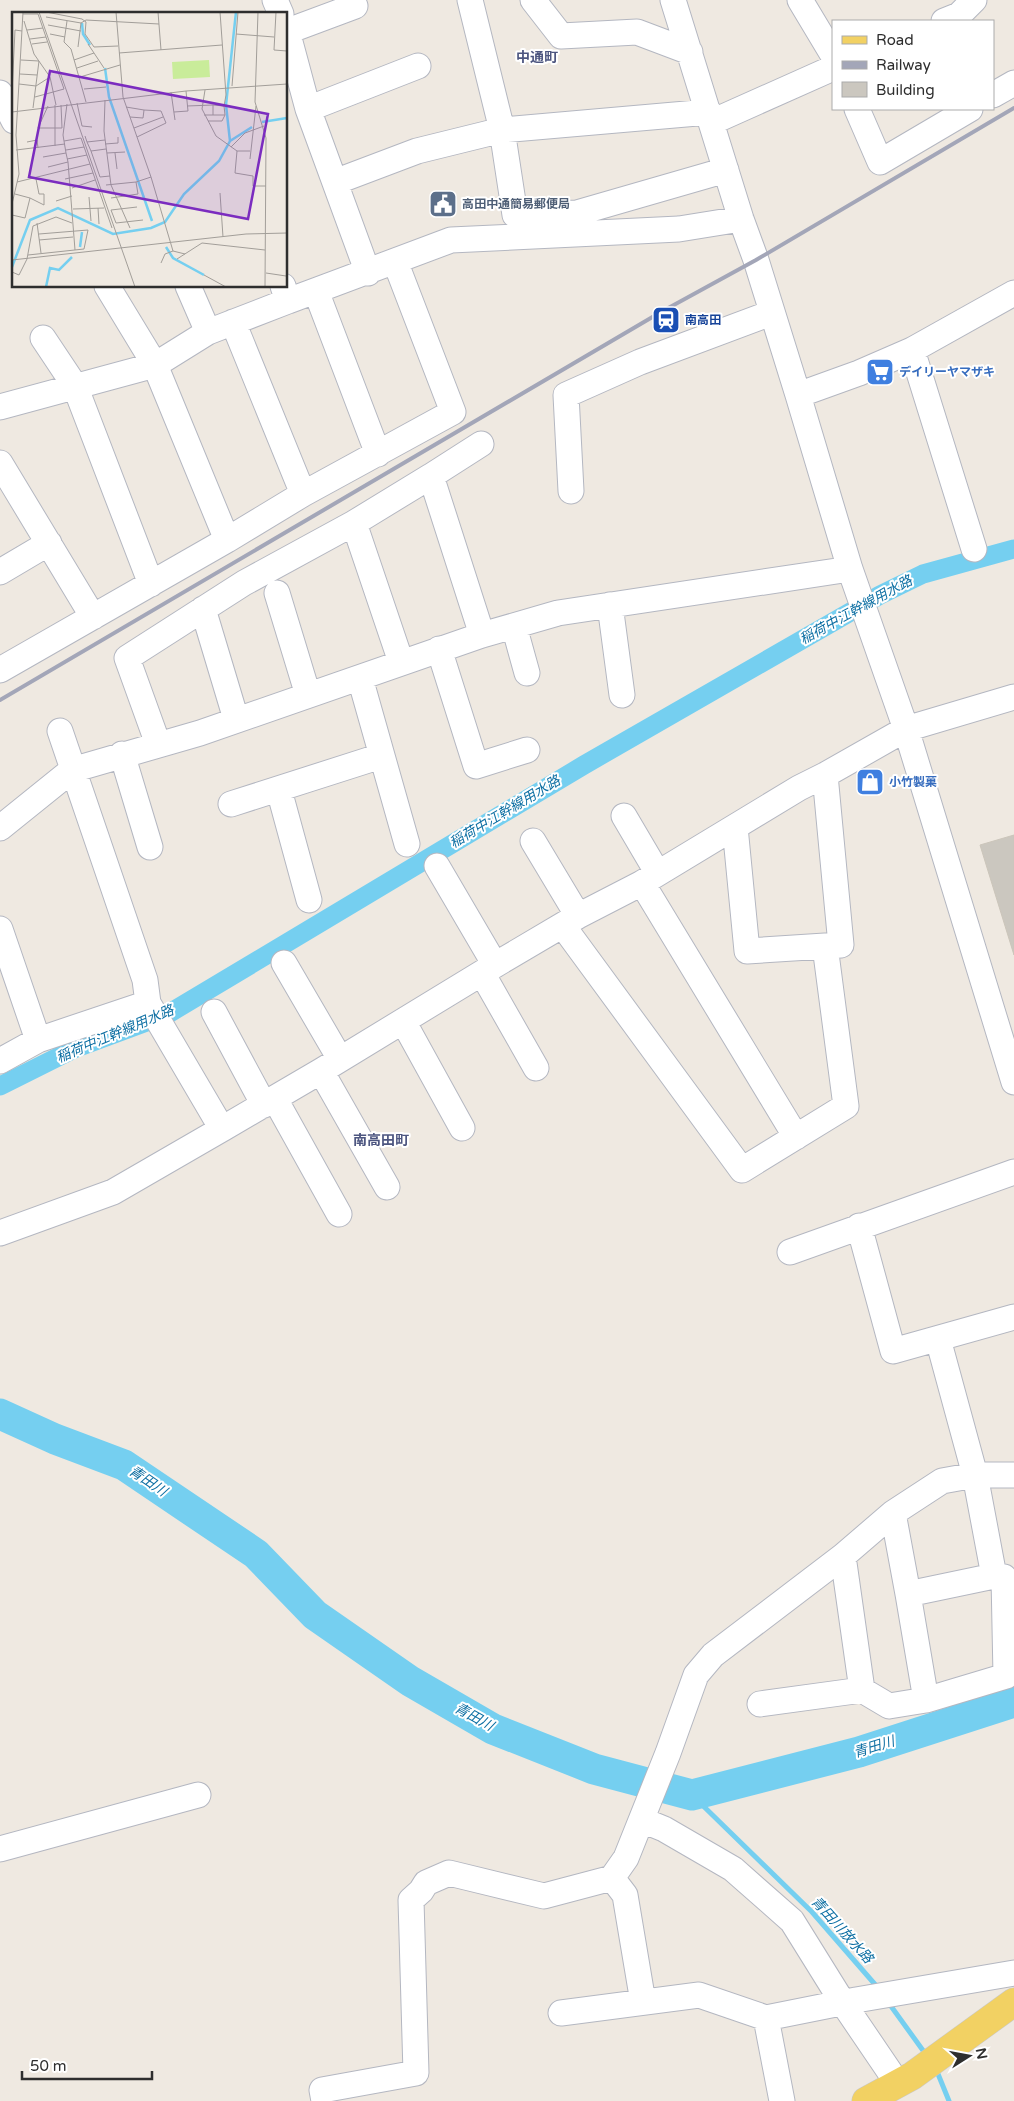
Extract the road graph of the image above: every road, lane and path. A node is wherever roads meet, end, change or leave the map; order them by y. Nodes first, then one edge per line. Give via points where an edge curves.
1 (352, 0) edge
2 (470, 0) edge
3 (533, 0) edge
4 (673, 0) edge
5 (800, 0) edge
6 (288, 14) edge
7 (288, 44) edge
8 (690, 52) junction
9 (832, 53) edge
10 (418, 66) dead end
11 (832, 68) edge
12 (1014, 82) edge
13 (0, 93) edge
14 (994, 94) edge
15 (308, 109) junction
16 (857, 110) edge
17 (968, 110) edge
18 (12, 117) edge
19 (711, 117) junction
20 (502, 130) junction
21 (726, 170) junction
22 (335, 182) junction
23 (741, 219) junction
24 (395, 261) junction
25 (368, 273) junction
26 (108, 288) edge
27 (189, 288) edge
28 (316, 291) junction
29 (1014, 293) edge
30 (285, 294) edge
31 (772, 313) junction
32 (233, 322) junction
33 (208, 332) junction
34 (43, 338) dead end
35 (912, 350) junction
36 (155, 365) junction
37 (75, 386) junction
38 (798, 395) junction
39 (0, 407) edge
40 (481, 444) dead end
41 (378, 454) junction
42 (0, 463) edge
43 (431, 476) junction
44 (571, 491) dead end
45 (303, 494) junction
46 (354, 523) junction
47 (227, 540) junction
48 (49, 544) junction
49 (974, 549) dead end
50 (850, 569) junction
51 (0, 572) edge
52 (151, 584) junction
53 (277, 593) dead end
54 (610, 605) junction
55 (202, 610) junction
56 (93, 617) junction
57 (514, 626) junction
58 (482, 635) junction
59 (439, 649) junction
60 (401, 662) junction
61 (0, 670) edge
62 (527, 673) dead end
63 (360, 678) junction
64 (308, 695) junction
65 (622, 695) dead end
66 (1014, 697) edge
67 (236, 719) junction
68 (906, 729) junction
69 (60, 731) dead end
70 (158, 744) junction
71 (527, 750) dead end
72 (122, 754) junction
73 (381, 756) junction
74 (72, 770) junction
75 (825, 775) junction
76 (279, 790) junction
77 (232, 804) dead end
78 (624, 816) dead end
79 (735, 826) junction
80 (0, 828) edge
81 (533, 841) dead end
82 (407, 844) dead end
83 (150, 847) dead end
84 (437, 866) dead end
85 (650, 878) junction
86 (309, 900) dead end
87 (571, 921) junction
88 (0, 929) edge
89 (825, 946) junction
90 (284, 963) dead end
91 (488, 969) junction
92 (148, 1003) junction
93 (214, 1012) dead end
94 (403, 1021) junction
95 (38, 1040) junction
96 (0, 1061) edge
97 (330, 1065) junction
98 (536, 1068) dead end
99 (1014, 1082) edge
100 (270, 1102) junction
101 (462, 1128) dead end
102 (222, 1129) junction
103 (796, 1137) junction
104 (1014, 1172) edge
105 (387, 1187) dead end
106 (339, 1214) dead end
107 (859, 1226) junction
108 (0, 1233) edge
109 (790, 1252) dead end
110 (1014, 1317) edge
111 (938, 1339) junction
112 (975, 1475) junction
113 (1014, 1475) edge
114 (893, 1513) junction
115 (843, 1556) junction
116 (994, 1576) junction
117 (908, 1594) junction
118 (1010, 1676) edge
119 (862, 1690) junction
120 (926, 1700) junction
121 (760, 1704) dead end
122 (198, 1795) dead end
123 (643, 1816) junction
124 (0, 1849) edge
125 (612, 1878) junction
126 (1014, 1973) edge
127 (643, 2002) junction
128 (849, 2002) junction
129 (1014, 2002) edge
130 (561, 2013) dead end
131 (766, 2018) junction
132 (905, 2080) junction
133 (324, 2101) edge
134 (782, 2101) edge
135 (866, 2101) edge

1 - 6 street via 355,6
2 - 20 street
3 - 8 street via 561,36 637,32
4 - 8 street
5 - 9 street
7 - 15 street
8 - 19 street
10 - 15 street
11 - 19 street
12 - 14 street
13 - 18 street
15 - 22 street
16 - 17 street via 880,162
19 - 20 street
19 - 21 street
20 - 21 street via 514,215 577,212
20 - 22 street via 417,151
21 - 23 street
22 - 25 street
23 - 24 street via 679,229 451,240
23 - 31 street
24 - 25 street
24 - 41 street via 453,412
25 - 28 street
26 - 36 street
27 - 33 street
28 - 30 street
28 - 41 street
29 - 35 street
30 - 32 street
31 - 38 street
31 - 44 street via 640,362 566,395
32 - 33 street
32 - 45 street
33 - 36 street
34 - 37 street
35 - 38 street
35 - 49 street
36 - 37 street
36 - 47 street
37 - 39 street
37 - 52 street
38 - 50 street
40 - 43 street
41 - 45 street
42 - 48 street
43 - 46 street
43 - 58 street
45 - 47 street
46 - 55 street via 244,583
46 - 60 street
47 - 52 street
48 - 51 street
48 - 56 street
50 - 54 street
50 - 68 street
52 - 56 street
53 - 64 street
54 - 57 street via 558,613
54 - 65 street
55 - 67 street
55 - 70 street via 127,658
56 - 61 street
57 - 58 street
57 - 62 street
58 - 59 street
59 - 60 street
59 - 71 street via 476,766
60 - 63 street
63 - 64 street
63 - 73 street
64 - 67 street
66 - 68 street
67 - 70 street
68 - 75 street
68 - 99 street
69 - 74 street
70 - 72 street
72 - 74 street
72 - 83 street
73 - 76 street
73 - 82 street
74 - 80 street
74 - 92 street via 145,980
75 - 79 street
75 - 89 street via 841,945
76 - 77 street
76 - 86 street
78 - 85 street
79 - 85 street
79 - 89 street via 747,951
81 - 87 street
84 - 91 street
85 - 87 street
85 - 103 street
87 - 91 street
87 - 103 street via 742,1170
88 - 95 street
89 - 103 street via 846,1106
90 - 97 street
91 - 94 street
91 - 98 street
92 - 95 street
92 - 102 street
93 - 100 street
94 - 97 street
94 - 101 street
95 - 96 street
97 - 100 street
97 - 105 street
100 - 102 street
100 - 106 street
102 - 108 street via 113,1192
104 - 107 street
107 - 109 street
107 - 111 street via 893,1351
110 - 111 street
111 - 112 street
112 - 113 street
112 - 114 street via 942,1481
112 - 116 street
114 - 115 street
114 - 117 street
115 - 119 street
115 - 123 street via 713,1655 696,1674
116 - 117 street
116 - 118 street via 1004,1577
117 - 120 street
118 - 120 street
119 - 120 street via 889,1706
119 - 121 street
122 - 124 street
123 - 125 street via 626,1858
123 - 128 street via 733,1869 792,1921
125 - 127 street via 625,1895
125 - 133 street via 544,1896 449,1873 426,1883 411,1900 416,2073 322,2090
126 - 128 street
127 - 130 street
127 - 131 street via 699,1995
128 - 131 street
128 - 132 street
129 - 132 main road
131 - 134 street
132 - 135 main road

